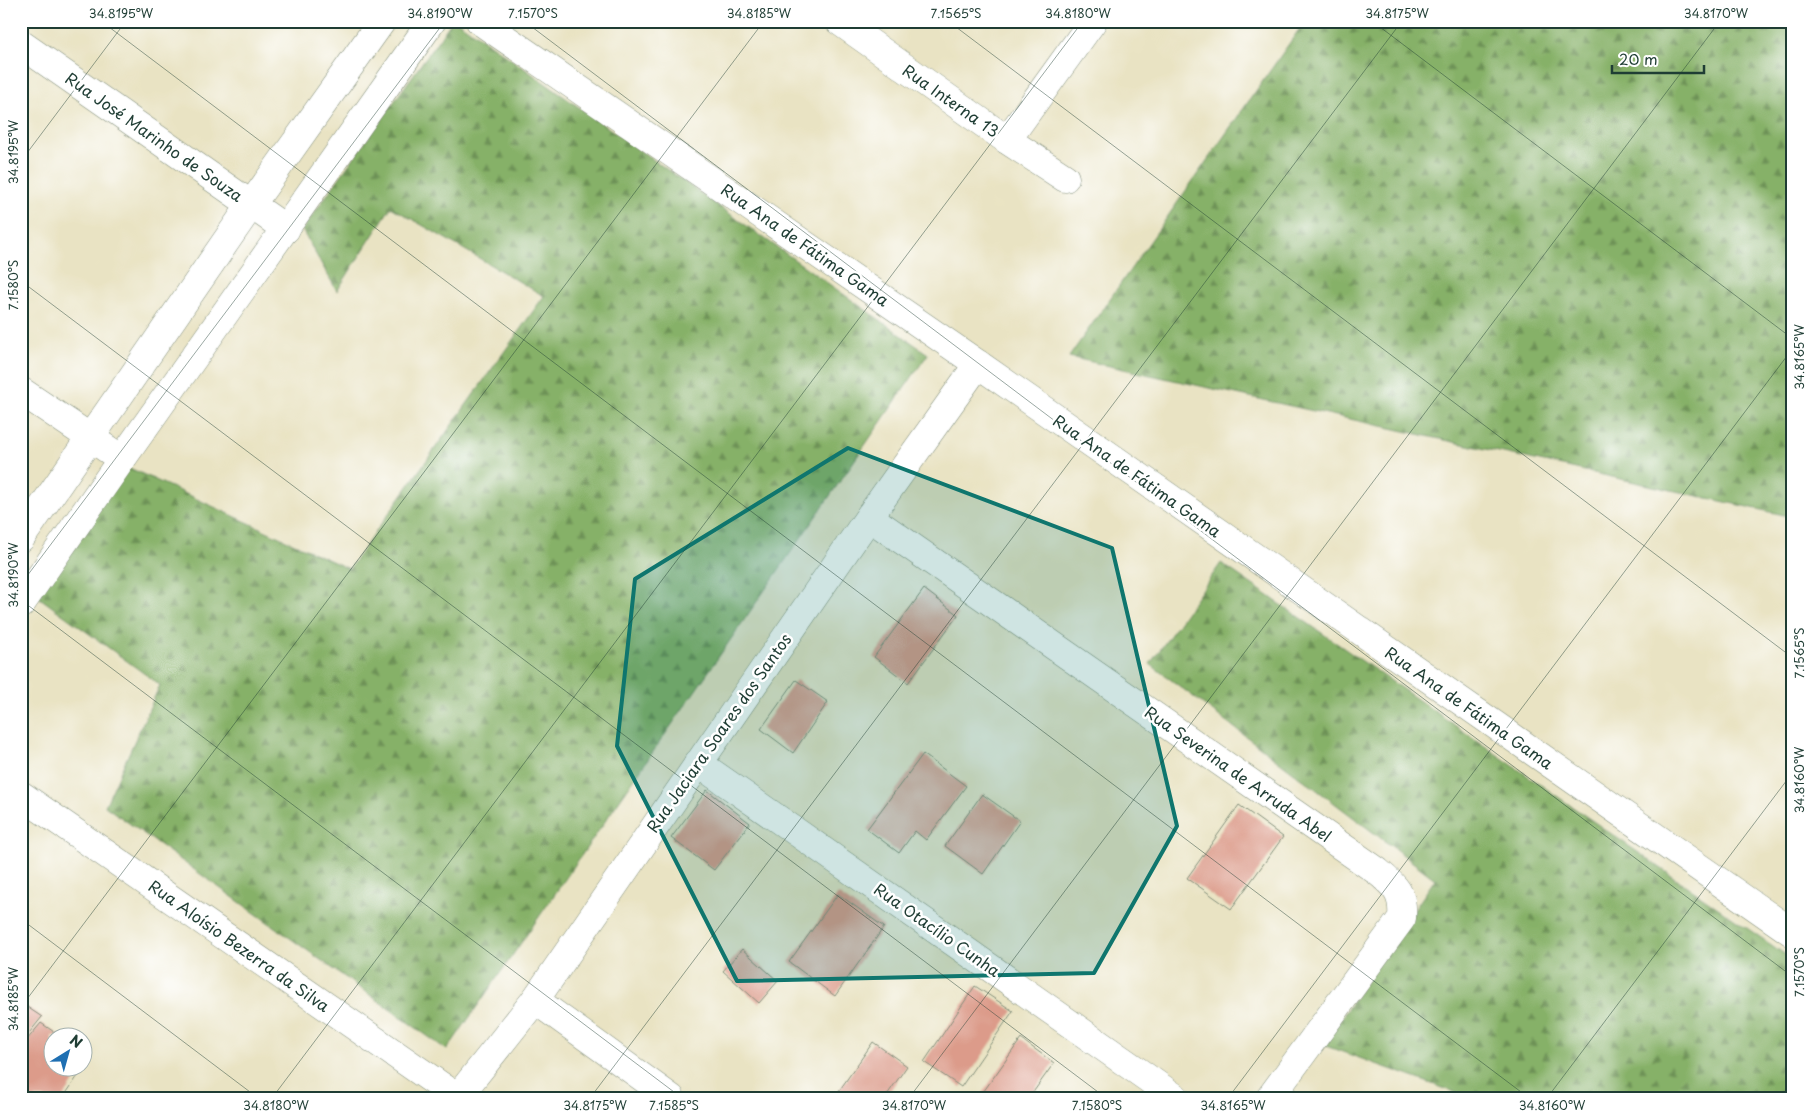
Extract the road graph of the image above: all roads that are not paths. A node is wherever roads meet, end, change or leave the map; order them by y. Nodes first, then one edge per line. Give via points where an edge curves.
1 (382, 21) edge
2 (432, 21) edge
3 (480, 21) edge
4 (839, 21) edge
5 (1093, 21) edge
6 (21, 44) edge
7 (1007, 140) junction
8 (1065, 178) dead end
9 (251, 205) junction
10 (286, 229) junction
11 (978, 364) junction
12 (21, 391) edge
13 (90, 438) junction
14 (122, 459) junction
15 (869, 517) junction
16 (21, 538) edge
17 (21, 604) edge
18 (698, 763) junction
19 (21, 796) edge
20 (1793, 933) edge
21 (534, 1000) junction
22 (457, 1097) edge
23 (671, 1098) edge
24 (1176, 1098) edge
25 (1270, 1098) edge

1 - 9 street
2 - 10 street
3 - 11 street, Rua Ana de Fátima Gama
4 - 7 street, Rua Interna 13
5 - 7 street
6 - 9 street, Rua José Marinho de Souza
7 - 8 street, Rua Interna 13
9 - 10 street, Rua José Marinho de Souza
9 - 13 street
10 - 14 street
11 - 15 street, Rua Jaciara Soares dos Santos
11 - 20 street, Rua Ana de Fátima Gama
12 - 13 street
13 - 14 street
13 - 16 street
14 - 17 street
15 - 18 street, Rua Jaciara Soares dos Santos
15 - 25 street, Rua Severina de Arruda Abel via 1377,871 1399,893 1403,904 1402,918
18 - 21 street, Rua Jaciara Soares dos Santos
18 - 24 street, Rua Otacílio Cunha
19 - 22 street, Rua Aloísio Bezerra da Silva
21 - 22 street, Rua Jaciara Soares dos Santos
21 - 23 street

